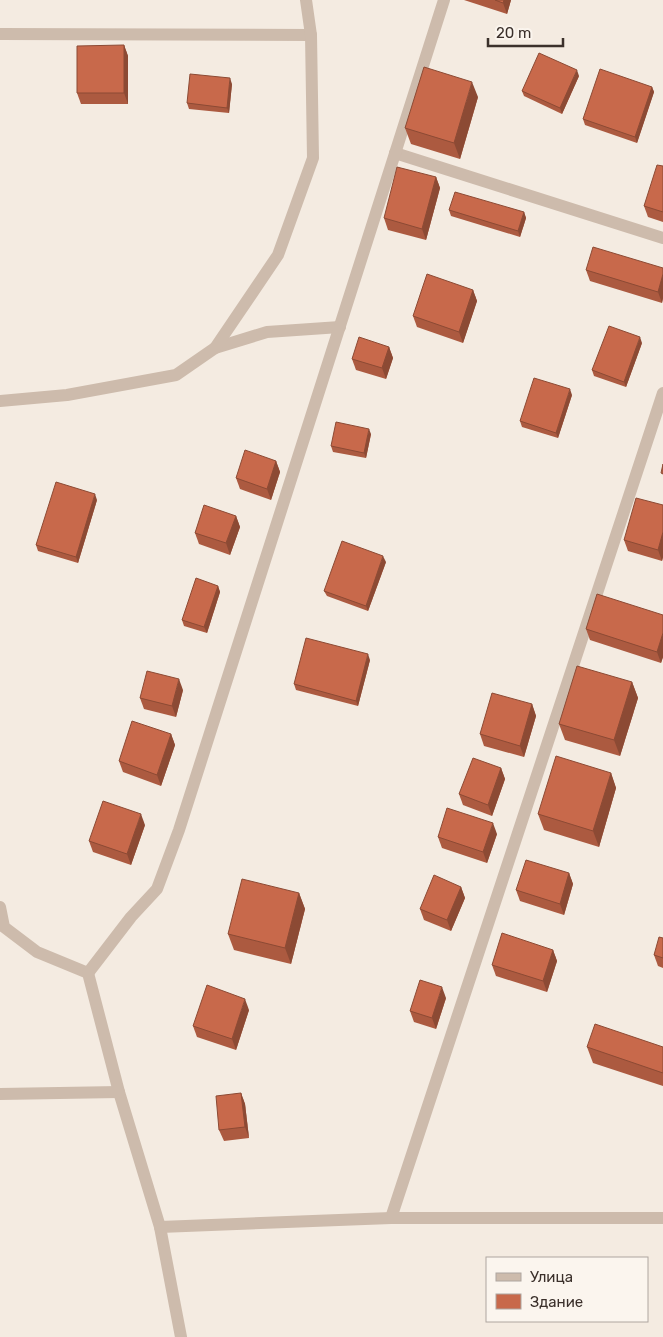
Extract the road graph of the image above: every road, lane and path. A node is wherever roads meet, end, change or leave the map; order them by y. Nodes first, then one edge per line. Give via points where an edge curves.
1 (306, 0) edge
2 (444, 0) edge
3 (0, 34) edge
4 (311, 35) junction
5 (395, 153) junction
6 (663, 238) edge
7 (340, 326) junction
8 (215, 348) junction
9 (663, 393) edge
10 (0, 401) edge
11 (0, 907) edge
12 (88, 973) junction
13 (119, 1092) junction
14 (0, 1094) edge
15 (391, 1218) junction
16 (663, 1218) edge
17 (160, 1227) junction
18 (181, 1337) edge

1 - 4 street
2 - 5 street
3 - 4 street
4 - 8 street via 313,158 278,255
5 - 6 street
5 - 7 street
7 - 8 street via 267,332
7 - 12 street via 179,830 157,889 130,917
8 - 10 street via 176,375 67,395
9 - 15 street
11 - 12 street via 4,927 37,952
12 - 13 street
13 - 14 street
13 - 17 street
15 - 16 street
15 - 17 street
17 - 18 street

